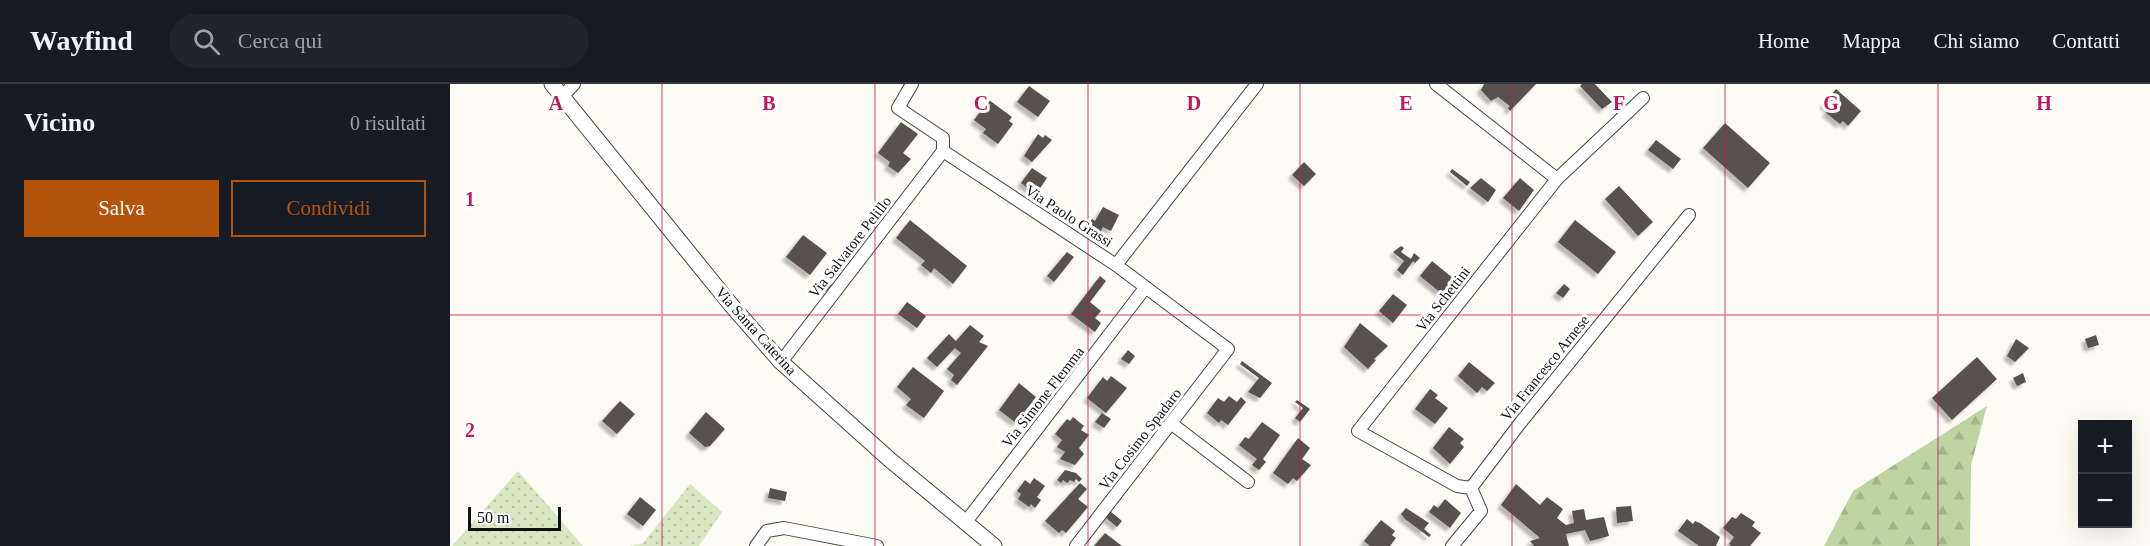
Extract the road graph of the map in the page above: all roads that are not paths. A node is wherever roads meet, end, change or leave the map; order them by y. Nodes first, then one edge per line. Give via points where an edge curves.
1 (552, 84) edge
2 (574, 84) edge
3 (912, 84) edge
4 (1257, 84) edge
5 (1436, 84) edge
6 (562, 97) junction
7 (1643, 98) dead end
8 (943, 151) junction
9 (1557, 178) junction
10 (1689, 215) dead end
11 (1116, 265) junction
12 (1145, 288) junction
13 (1228, 349) joint
14 (781, 362) junction
15 (1172, 423) junction
16 (1248, 482) dead end
17 (1471, 488) junction
18 (965, 523) junction
19 (756, 546) edge
20 (877, 546) edge
21 (994, 546) edge
22 (1076, 546) edge
23 (1452, 546) edge

1 - 6 street, Via Santa Caterina
2 - 6 street
3 - 8 street, Via Paolo Grassi via 898,108 943,138
4 - 11 street
5 - 9 street
6 - 14 street, Via Santa Caterina
7 - 9 street, Via Schettini
8 - 11 street, Via Paolo Grassi
8 - 14 street, Via Salvatore Pelillo
9 - 17 street, Via Schettini via 1358,431 1457,486
10 - 17 street, Via Francesco Arnese
11 - 12 street, Via Paolo Grassi
12 - 13 street, Via Paolo Grassi
12 - 18 street, Via Simone Flemma
13 - 15 street, Via Cosimo Spadaro
14 - 18 street, Via Santa Caterina
15 - 16 street
15 - 22 street, Via Cosimo Spadaro
17 - 23 street via 1480,511
18 - 21 street, Via Santa Caterina
19 - 20 street via 767,531 784,528

